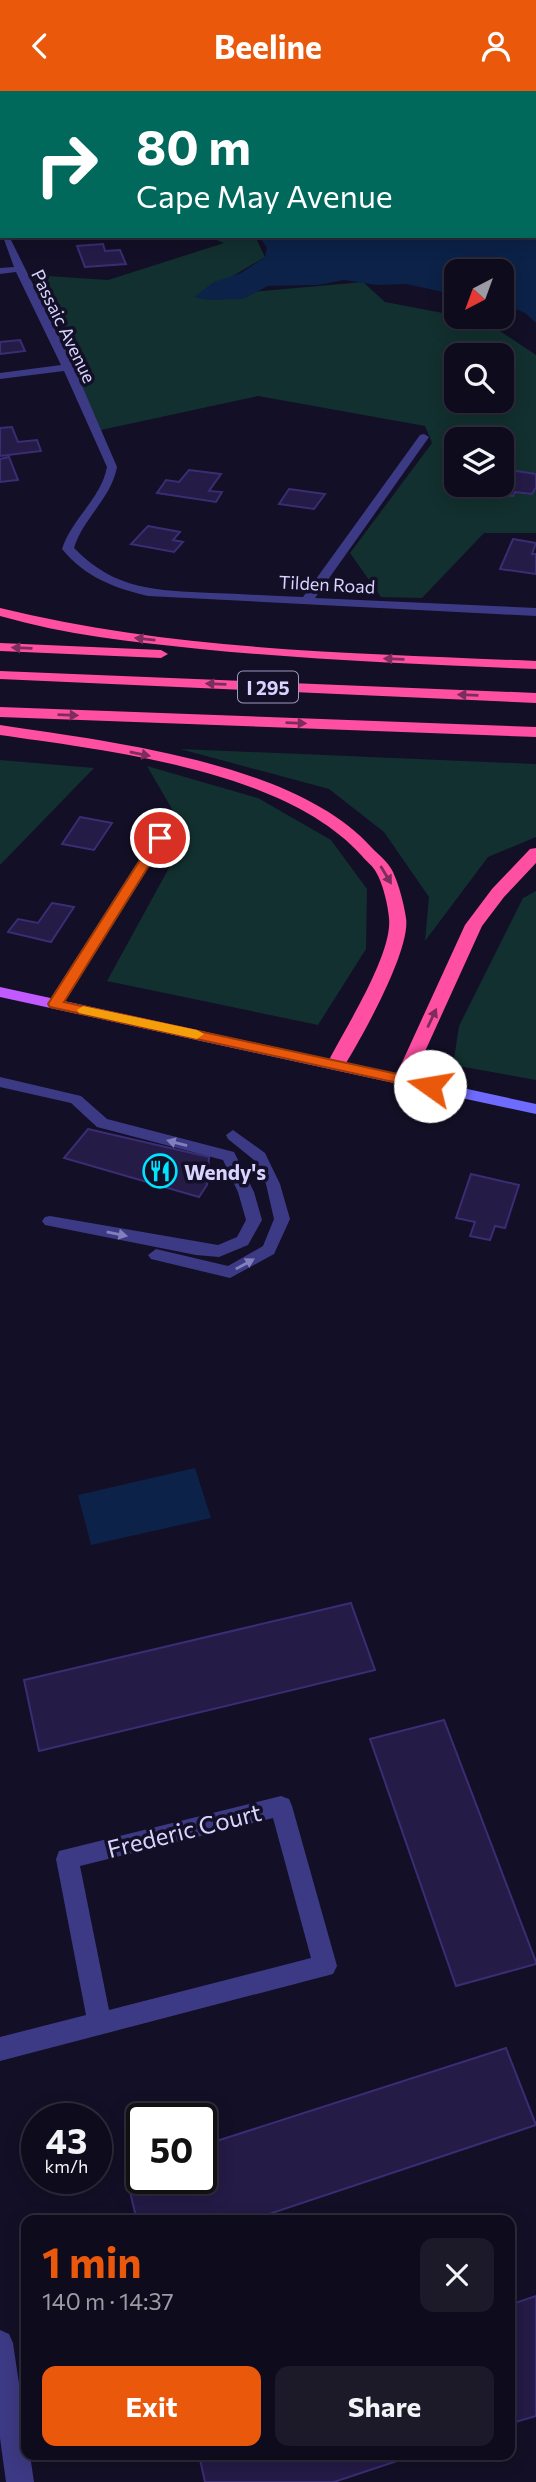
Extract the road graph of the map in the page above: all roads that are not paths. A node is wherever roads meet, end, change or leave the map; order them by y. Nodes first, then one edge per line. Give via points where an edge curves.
1 (6, 238) edge
2 (19, 269) junction
3 (0, 271) edge
4 (69, 367) junction
5 (0, 376) edge
6 (424, 437) dead end
7 (118, 585) joint
8 (307, 600) junction
9 (0, 612) edge
10 (536, 612) edge
11 (0, 647) edge
12 (286, 655) junction
13 (536, 666) edge
14 (0, 675) edge
15 (536, 698) edge
16 (0, 712) edge
17 (0, 730) edge
18 (536, 732) edge
19 (160, 838) dead end
20 (536, 853) edge
21 (0, 992) edge
22 (55, 1004) junction
23 (336, 1064) junction
24 (403, 1080) junction
25 (0, 1082) edge
26 (536, 1109) edge
27 (233, 1135) dead end
28 (50, 1221) dead end
29 (156, 1255) dead end
30 (100, 2024) junction
31 (0, 2049) edge
32 (0, 2343) edge
33 (20, 2482) edge

1 - 2 street, Passaic Avenue
2 - 3 street
2 - 4 street, Passaic Avenue
4 - 5 street
4 - 7 street, Passaic Avenue via 112,467 111,481 71,535 68,549 87,569
6 - 8 street
7 - 8 street, Tilden Road via 148,593
8 - 10 street, Tilden Road
12 -> 9 highway via 102,635
12 -> 11 highway
13 -> 12 highway
15 -> 14 highway, I 295
16 -> 18 highway, I 295
17 -> 23 highway via 152,756 244,779 302,801 371,851 392,883 399,920 391,954
19 - 22 street
24 -> 20 highway via 474,925
21 - 22 main road
22 - 23 main road
23 - 24 main road
24 - 26 main road
28 -> 25 lane via 219,1251 243,1241 254,1220 229,1156 102,1123 76,1099
29 -> 27 lane via 230,1272 269,1250 282,1219 274,1184 260,1157
30 - 30 street, Frederic Court via 325,1966 281,1806 66,1859
30 - 31 street, Frederic Court
32 - 33 street

